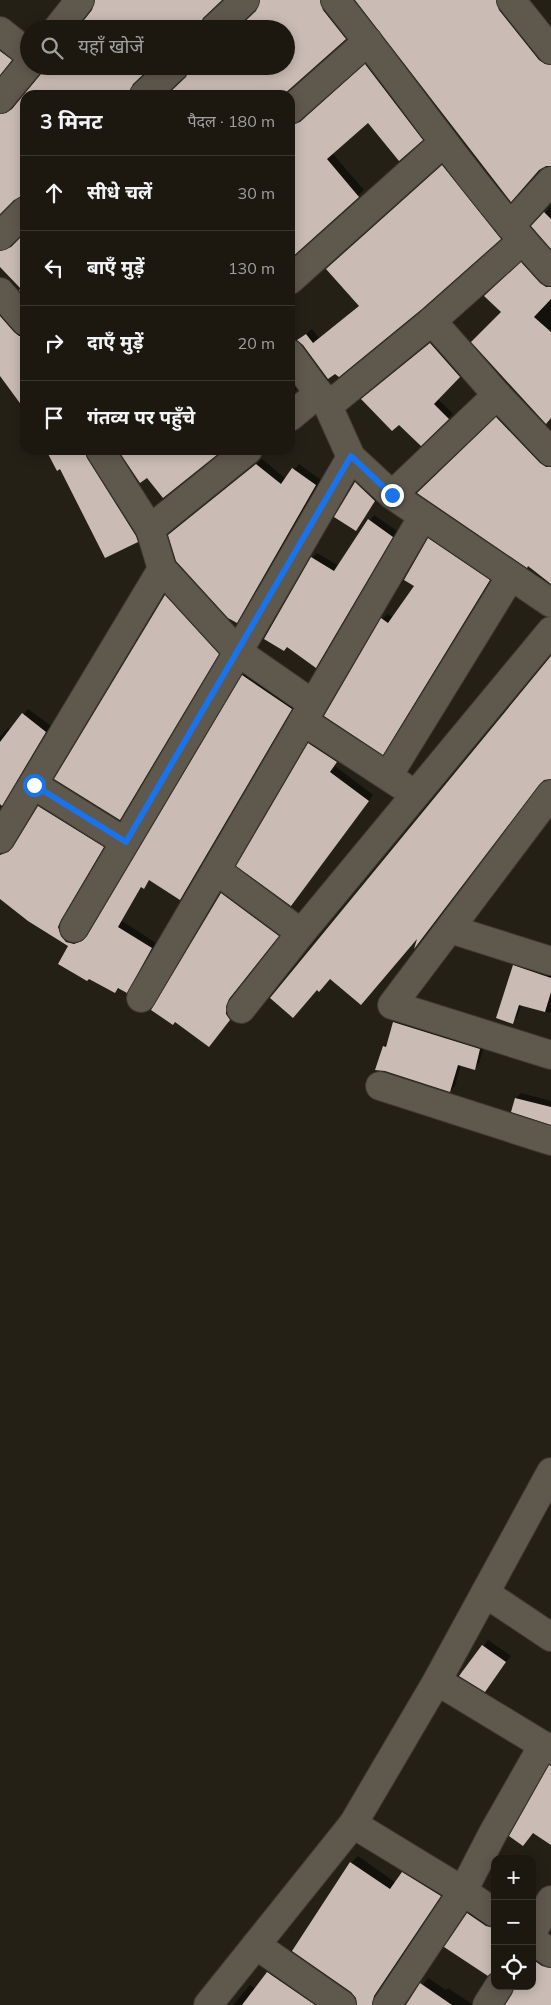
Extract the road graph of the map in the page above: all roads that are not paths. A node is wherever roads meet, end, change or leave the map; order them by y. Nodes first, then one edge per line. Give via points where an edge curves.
1 (80, 0) edge
2 (245, 0) edge
3 (335, 0) edge
4 (511, 0) edge
5 (64, 20) edge
6 (224, 20) edge
7 (0, 31) edge
8 (368, 41) junction
9 (20, 47) edge
10 (551, 50) edge
11 (20, 75) edge
12 (165, 75) edge
13 (149, 90) edge
14 (0, 99) edge
15 (295, 106) edge
16 (443, 143) junction
17 (551, 182) edge
18 (20, 216) edge
19 (516, 233) junction
20 (0, 236) edge
21 (551, 272) edge
22 (295, 276) edge
23 (0, 292) edge
24 (20, 315) edge
25 (432, 321) junction
26 (295, 361) edge
27 (497, 396) junction
28 (324, 399) junction
29 (295, 414) edge
30 (551, 452) edge
31 (103, 455) edge
32 (242, 455) edge
33 (351, 456) junction
34 (392, 495) junction
35 (423, 516) junction
36 (150, 529) junction
37 (162, 569) junction
38 (511, 576) junction
39 (551, 603) edge
40 (551, 631) edge
41 (238, 652) junction
42 (308, 713) junction
43 (388, 776) junction
44 (34, 785) junction
45 (415, 795) junction
46 (547, 809) edge
47 (0, 839) edge
48 (126, 842) junction
49 (216, 870) junction
50 (74, 928) dead end
51 (450, 929) junction
52 (300, 933) junction
53 (551, 961) edge
54 (141, 998) dead end
55 (241, 1009) dead end
56 (551, 1055) edge
57 (380, 1086) dead end
58 (551, 1141) edge
59 (548, 1486) edge
60 (485, 1592) junction
61 (551, 1637) edge
62 (437, 1681) junction
63 (547, 1748) edge
64 (353, 1824) junction
65 (463, 1891) junction
66 (551, 1900) edge
67 (491, 1910) edge
68 (536, 1925) edge
69 (536, 1943) edge
70 (256, 1945) junction
71 (551, 1952) edge
72 (496, 1990) edge
73 (208, 2005) edge
74 (342, 2005) edge
75 (387, 2005) edge
76 (487, 2005) edge

1 - 5 street
2 - 6 street
3 - 8 street
4 - 10 street
7 - 9 street
8 - 15 street
8 - 16 street
11 - 14 street
12 - 13 street
16 - 19 street
16 - 22 street
17 - 19 street
18 - 20 street
19 - 21 street
19 - 25 street
23 - 24 street
25 - 27 street
25 - 28 street
26 - 28 street
27 - 30 street
27 - 34 street
28 - 29 street
28 - 33 street
31 - 36 street
32 - 36 street
33 - 34 street
33 - 41 street
34 - 35 street
35 - 38 street
35 - 42 street
36 - 37 street
37 - 41 street
37 - 44 street
38 - 39 street
38 - 43 street
40 - 45 street
41 - 42 street
41 - 48 street
42 - 43 street
42 - 49 street
43 - 45 street
44 - 47 street
44 - 48 street
45 - 52 street
46 - 51 street
48 - 50 street
49 - 52 street
49 - 54 street
51 - 53 street
51 - 56 street via 392,1006
52 - 55 street
57 - 58 street
59 - 60 street
60 - 61 street
60 - 62 street
62 - 63 street
62 - 64 street
63 - 65 street via 492,1833
64 - 65 street
64 - 70 street
65 - 67 street
65 - 75 street
66 - 68 street
69 - 71 street
70 - 73 street
70 - 74 street
72 - 76 street

